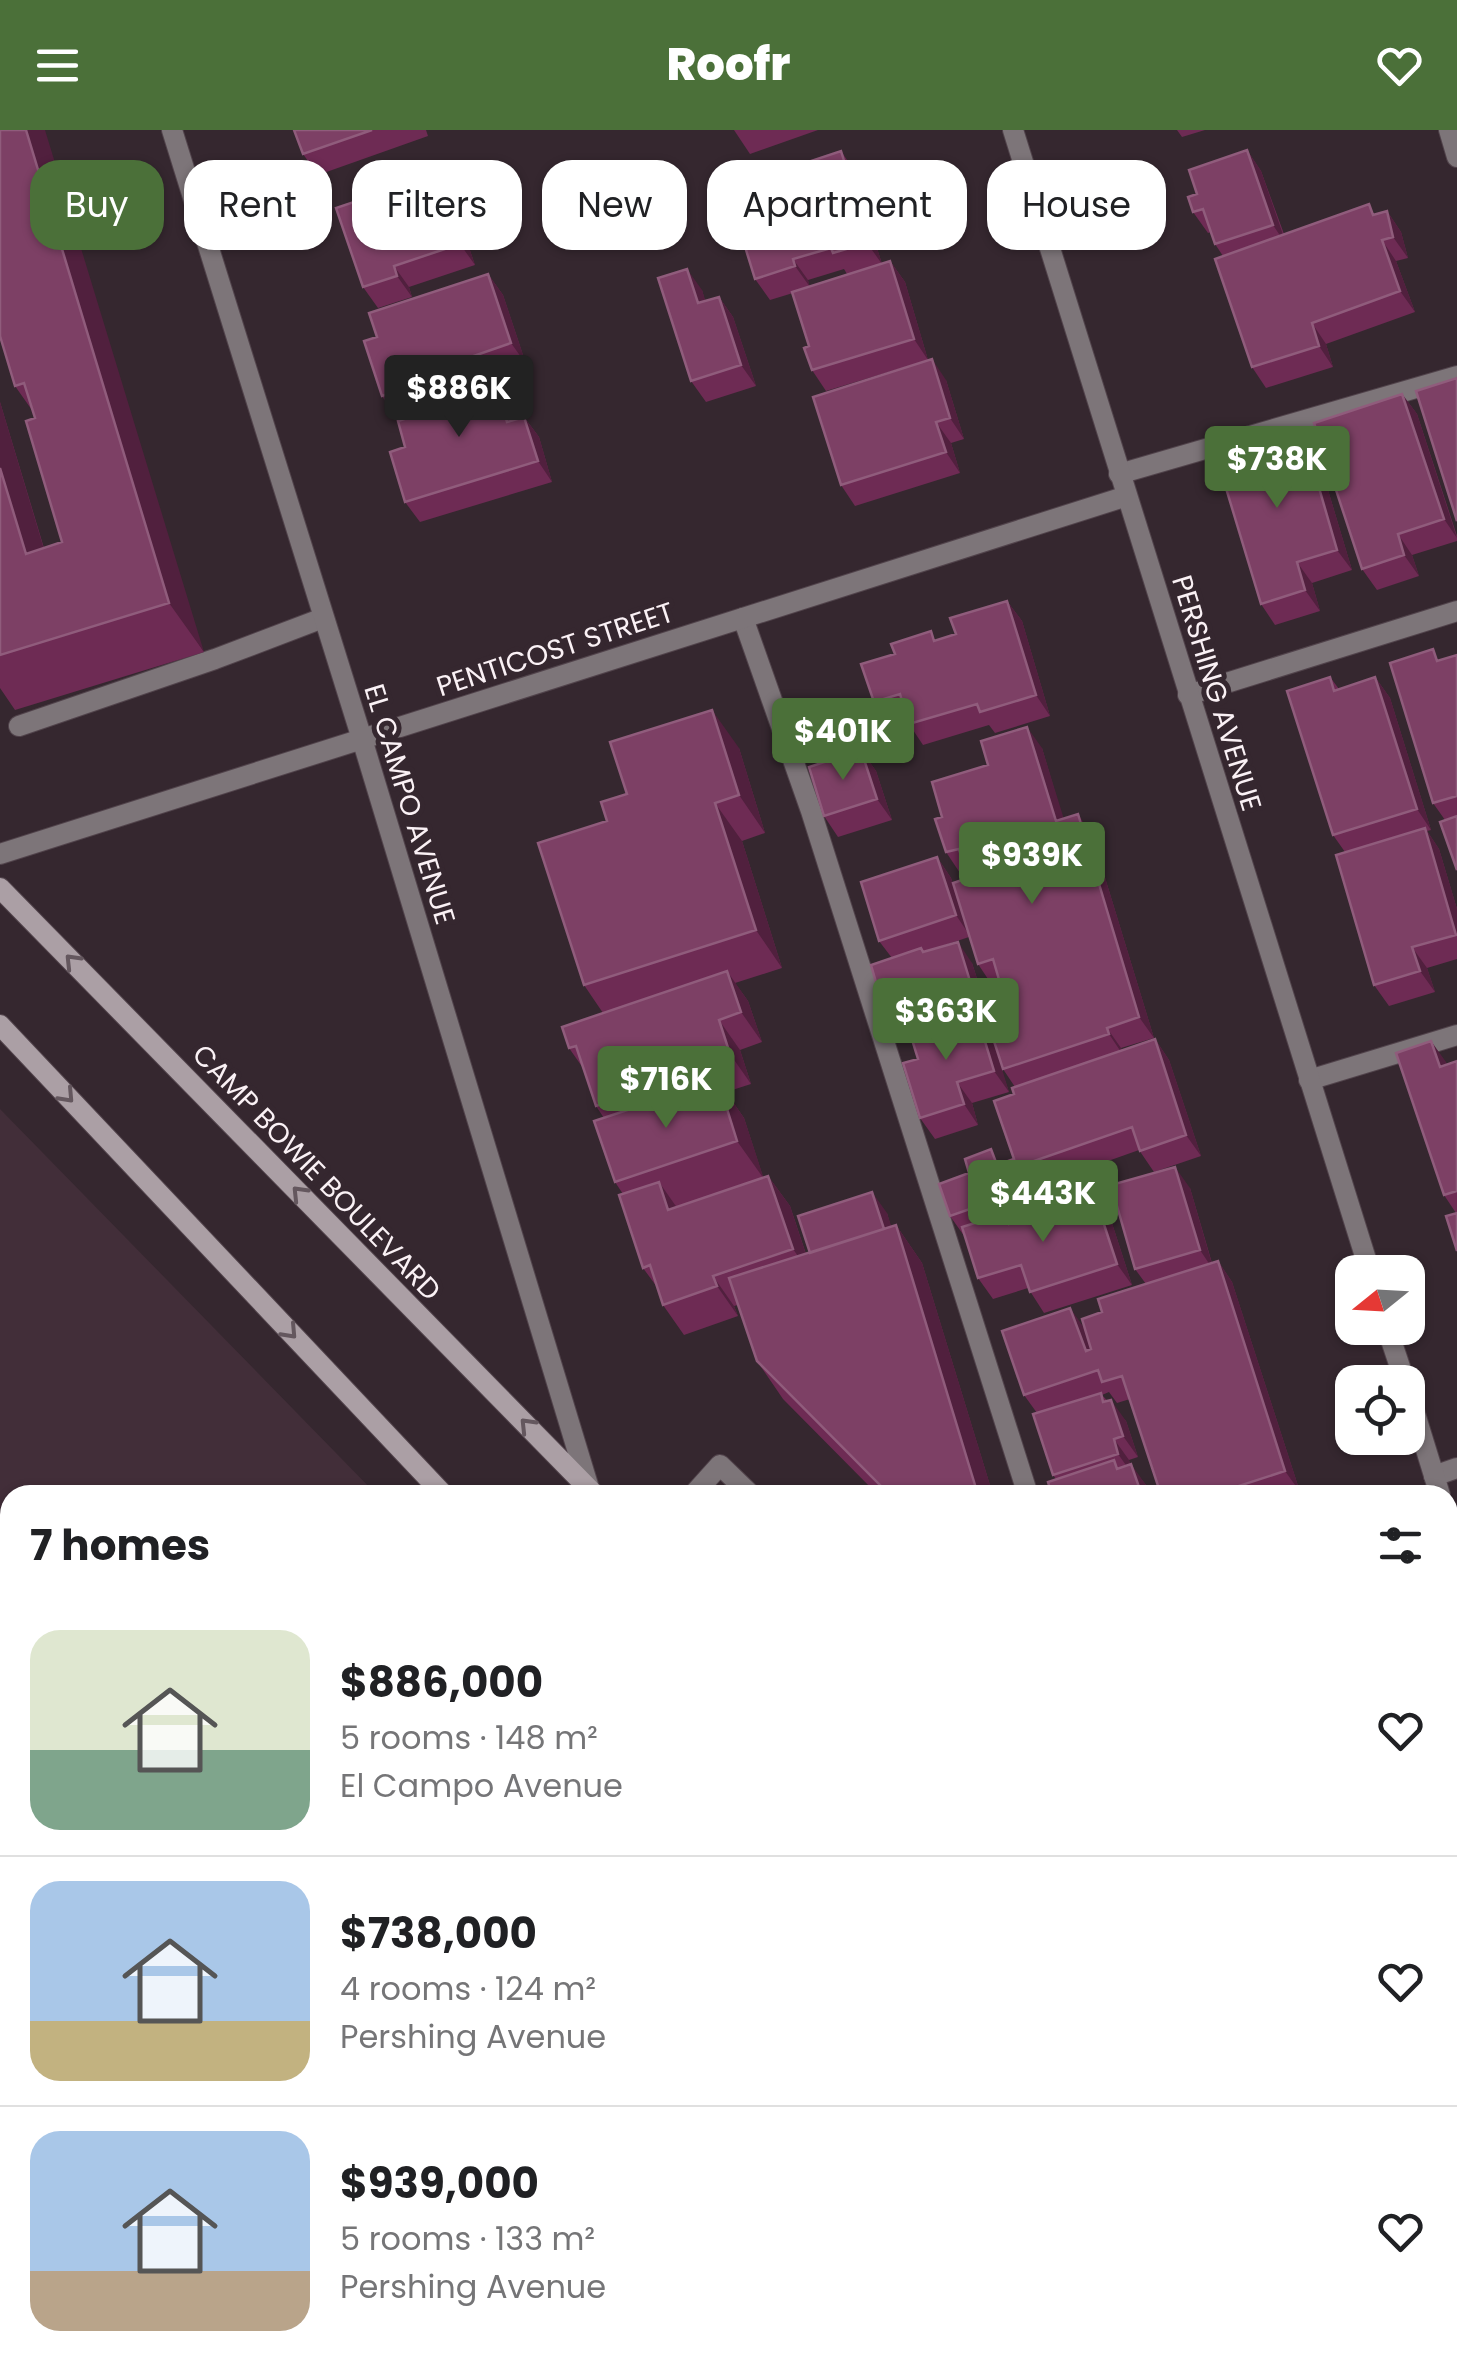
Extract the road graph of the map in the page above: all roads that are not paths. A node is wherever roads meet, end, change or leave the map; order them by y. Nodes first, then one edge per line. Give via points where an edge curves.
1 (172, 130) edge
2 (1013, 130) edge
3 (1449, 130) edge
4 (1457, 157) edge
5 (1457, 376) edge
6 (1120, 474) junction
7 (1126, 496) junction
8 (1457, 611) edge
9 (324, 618) junction
10 (743, 618) junction
11 (1188, 695) junction
12 (20, 726) dead end
13 (362, 739) junction
14 (0, 854) edge
15 (0, 888) edge
16 (0, 1025) edge
17 (1457, 1035) edge
18 (1309, 1080) junction
19 (1365, 1255) edge
20 (1425, 1446) edge
21 (1457, 1468) edge
22 (435, 1485) edge
23 (584, 1485) edge
24 (590, 1485) edge
25 (703, 1485) edge
26 (740, 1485) edge
27 (1025, 1485) edge
28 (1437, 1485) edge

1 - 9 street, EL CAMPO AVENUE
2 - 6 street, PERSHING AVENUE
3 - 4 street
5 - 6 street
6 - 7 street, PERSHING AVENUE
7 - 10 street, PENTICOST STREET
7 - 11 street, PERSHING AVENUE
8 - 11 street
9 - 12 street
9 - 13 street, EL CAMPO AVENUE
10 - 13 street, PENTICOST STREET
10 - 27 street via 811,810
11 - 18 street, PERSHING AVENUE
13 - 14 street, PENTICOST STREET
13 - 24 street, EL CAMPO AVENUE
23 -> 15 main road, CAMP BOWIE BOULEVARD
16 -> 22 main road
17 - 18 street
18 - 19 street, PERSHING AVENUE
20 - 28 street
21 - 28 street
25 - 26 street via 720,1466

